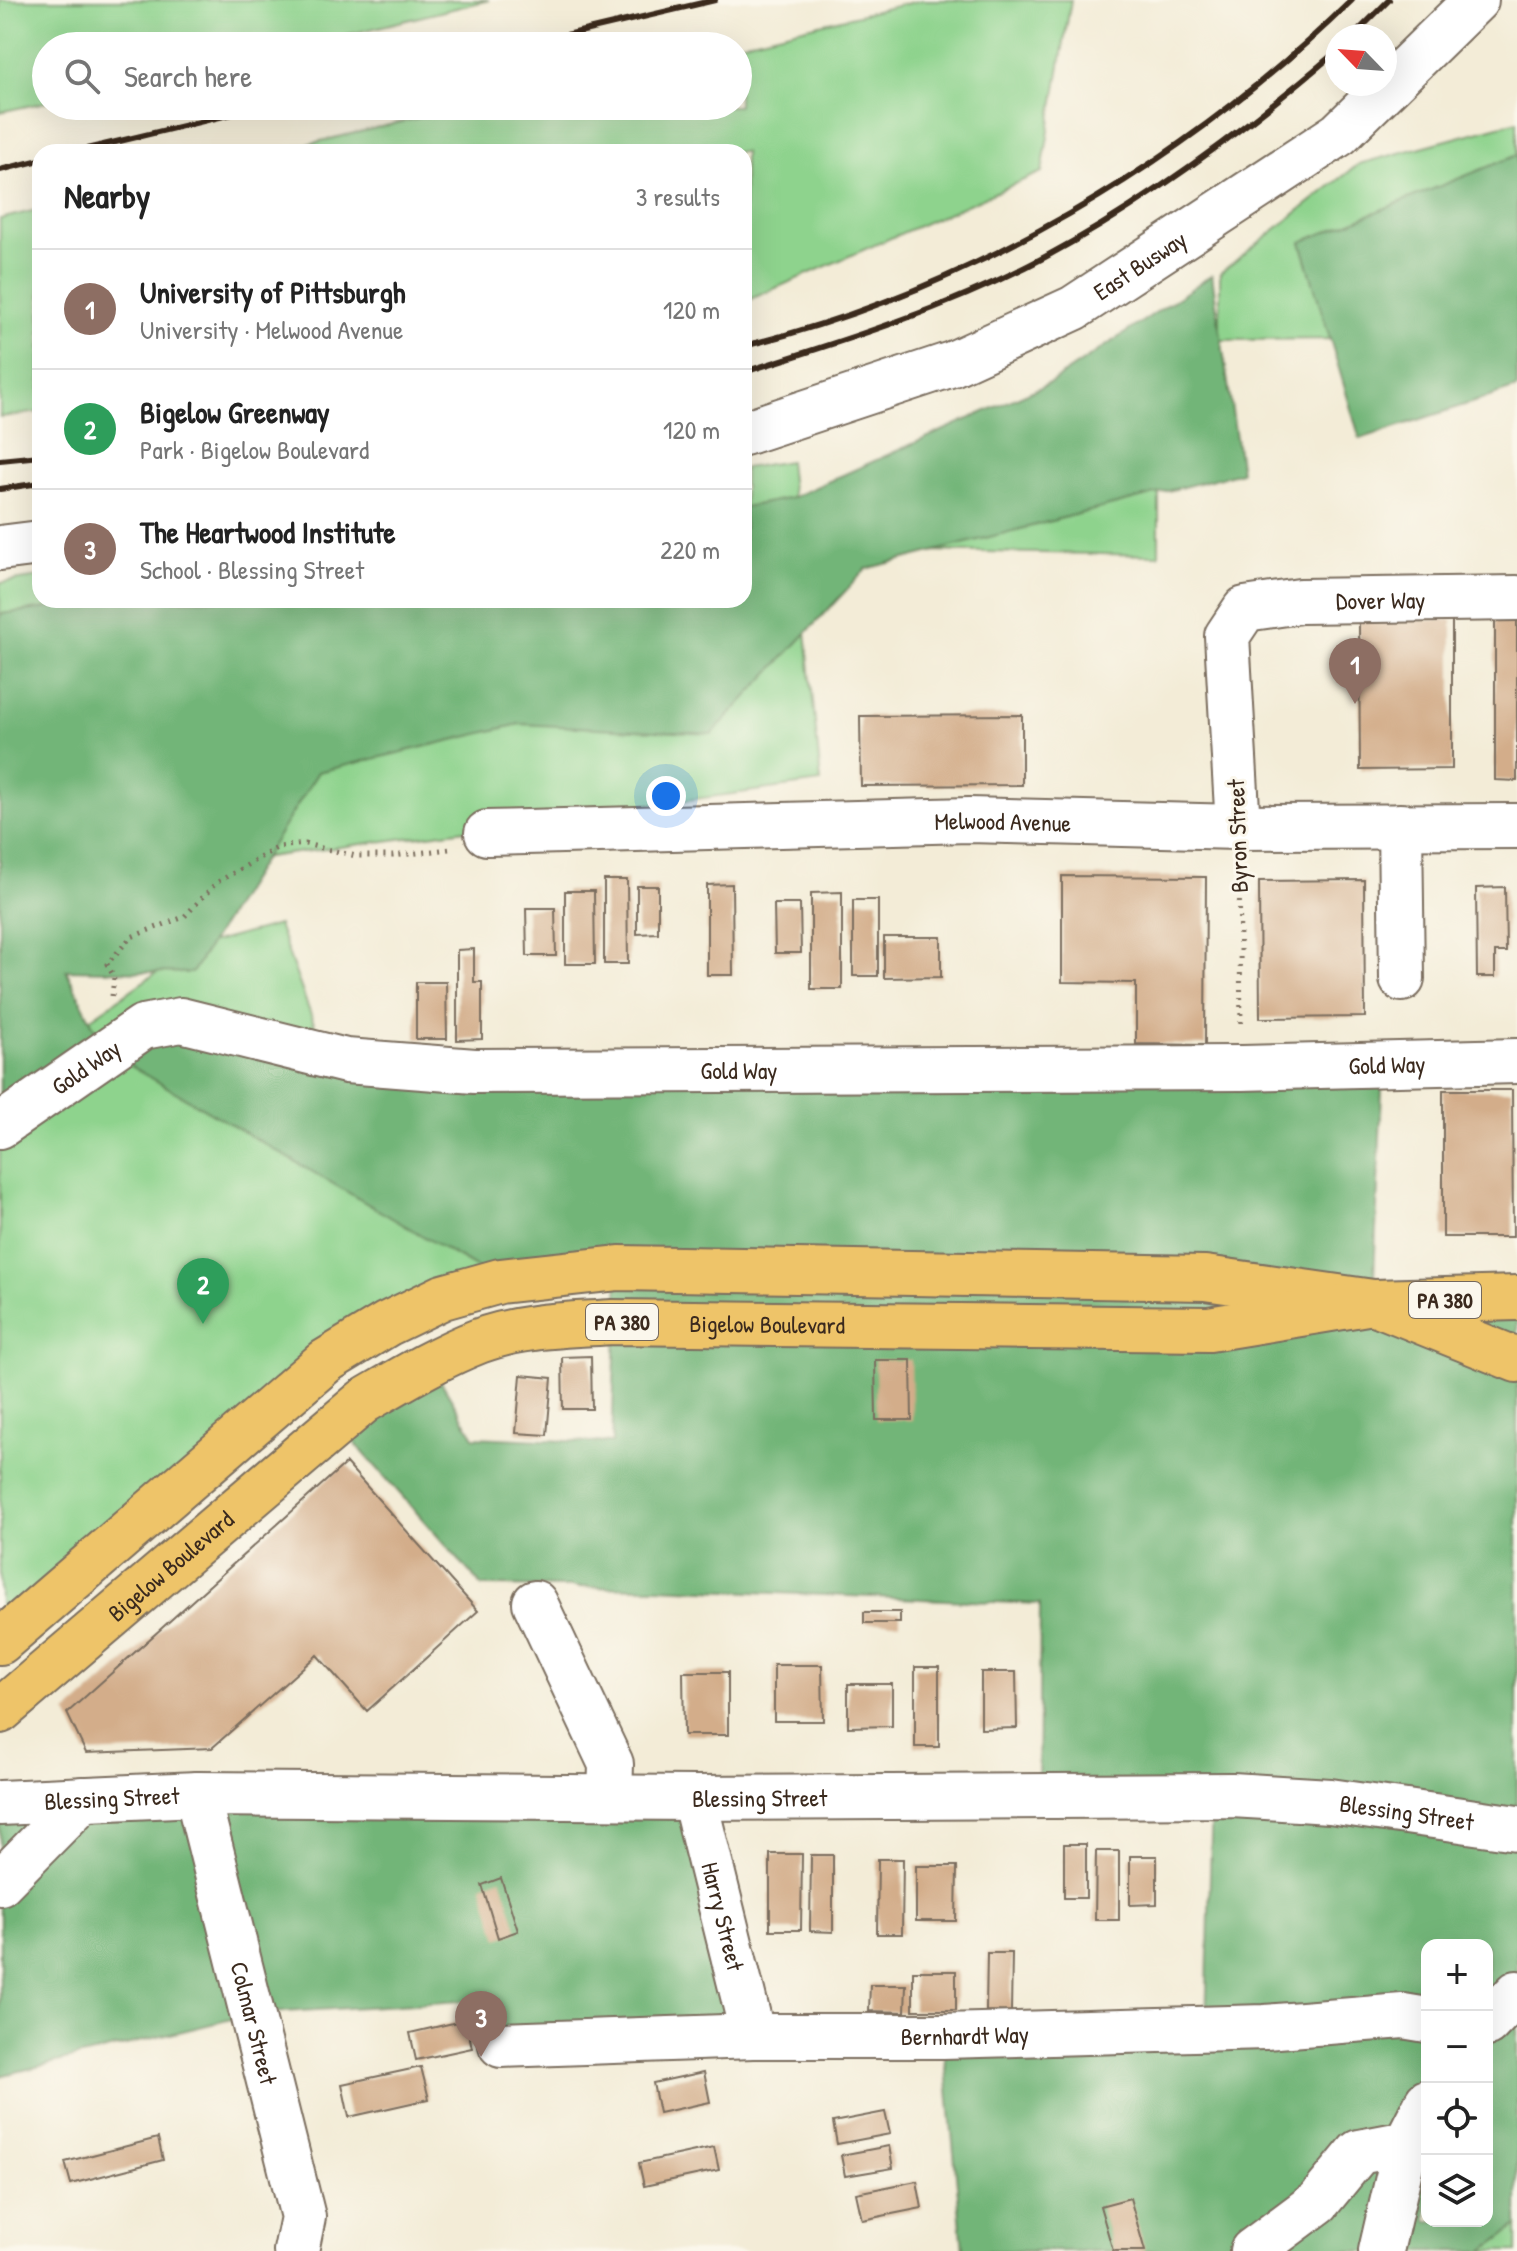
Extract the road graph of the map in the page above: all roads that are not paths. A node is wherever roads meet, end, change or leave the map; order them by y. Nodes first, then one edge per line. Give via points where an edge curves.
1 (1476, 0) edge
2 (752, 430) edge
3 (32, 544) edge
4 (0, 548) edge
5 (1517, 598) edge
6 (1245, 609) joint
7 (1400, 826) junction
8 (1517, 826) edge
9 (1238, 827) junction
10 (487, 833) road end
11 (1402, 979) dead end
12 (1517, 1061) edge
13 (0, 1126) edge
14 (1517, 1298) edge
15 (1373, 1302) junction
16 (1517, 1360) edge
17 (535, 1603) dead end
18 (7, 1633) edge
19 (0, 1711) edge
20 (197, 1794) junction
21 (610, 1797) junction
22 (694, 1798) junction
23 (83, 1799) junction
24 (0, 1803) edge
25 (1517, 1828) edge
26 (0, 1883) edge
27 (1517, 1993) edge
28 (1493, 2018) edge
29 (1421, 2019) edge
30 (753, 2036) junction
31 (501, 2045) dead end
32 (1421, 2114) edge
33 (1406, 2143) junction
34 (296, 2251) edge
35 (1252, 2251) edge
36 (1381, 2251) edge

1 - 2 street, East Busway via 1339,134 1074,308 952,364
3 - 4 street
5 - 6 street, Dover Way via 1300,601
6 - 9 street, Byron Street via 1227,636
7 - 8 street, Melwood Avenue
7 - 9 street, Melwood Avenue
7 - 11 street
9 - 10 street, Melwood Avenue via 969,820
12 - 13 street, Gold Way via 1242,1068 475,1071 346,1061 181,1020 143,1027
14 - 15 main road, PA 380
15 - 16 main road
15 - 18 main road, PA 380 via 1189,1278 619,1268 500,1281 443,1297 326,1361
15 - 19 main road, Bigelow Boulevard / PA 380 via 1209,1329 613,1322 545,1327 482,1340 364,1401
17 - 21 street via 611,1764
20 - 21 street, Blessing Street
20 - 23 street, Blessing Street
20 - 34 street, Colmar Street via 303,2217
21 - 22 street, Blessing Street
22 - 25 street, Blessing Street via 1232,1795 1330,1801
22 - 30 street, Harry Street
23 - 24 street, Blessing Street
23 - 26 street
27 - 28 street
29 - 30 street, Bernhardt Way via 943,2036
30 - 31 street, Bernhardt Way
32 - 33 street
33 - 35 street via 1359,2152 1318,2202
33 - 36 street

